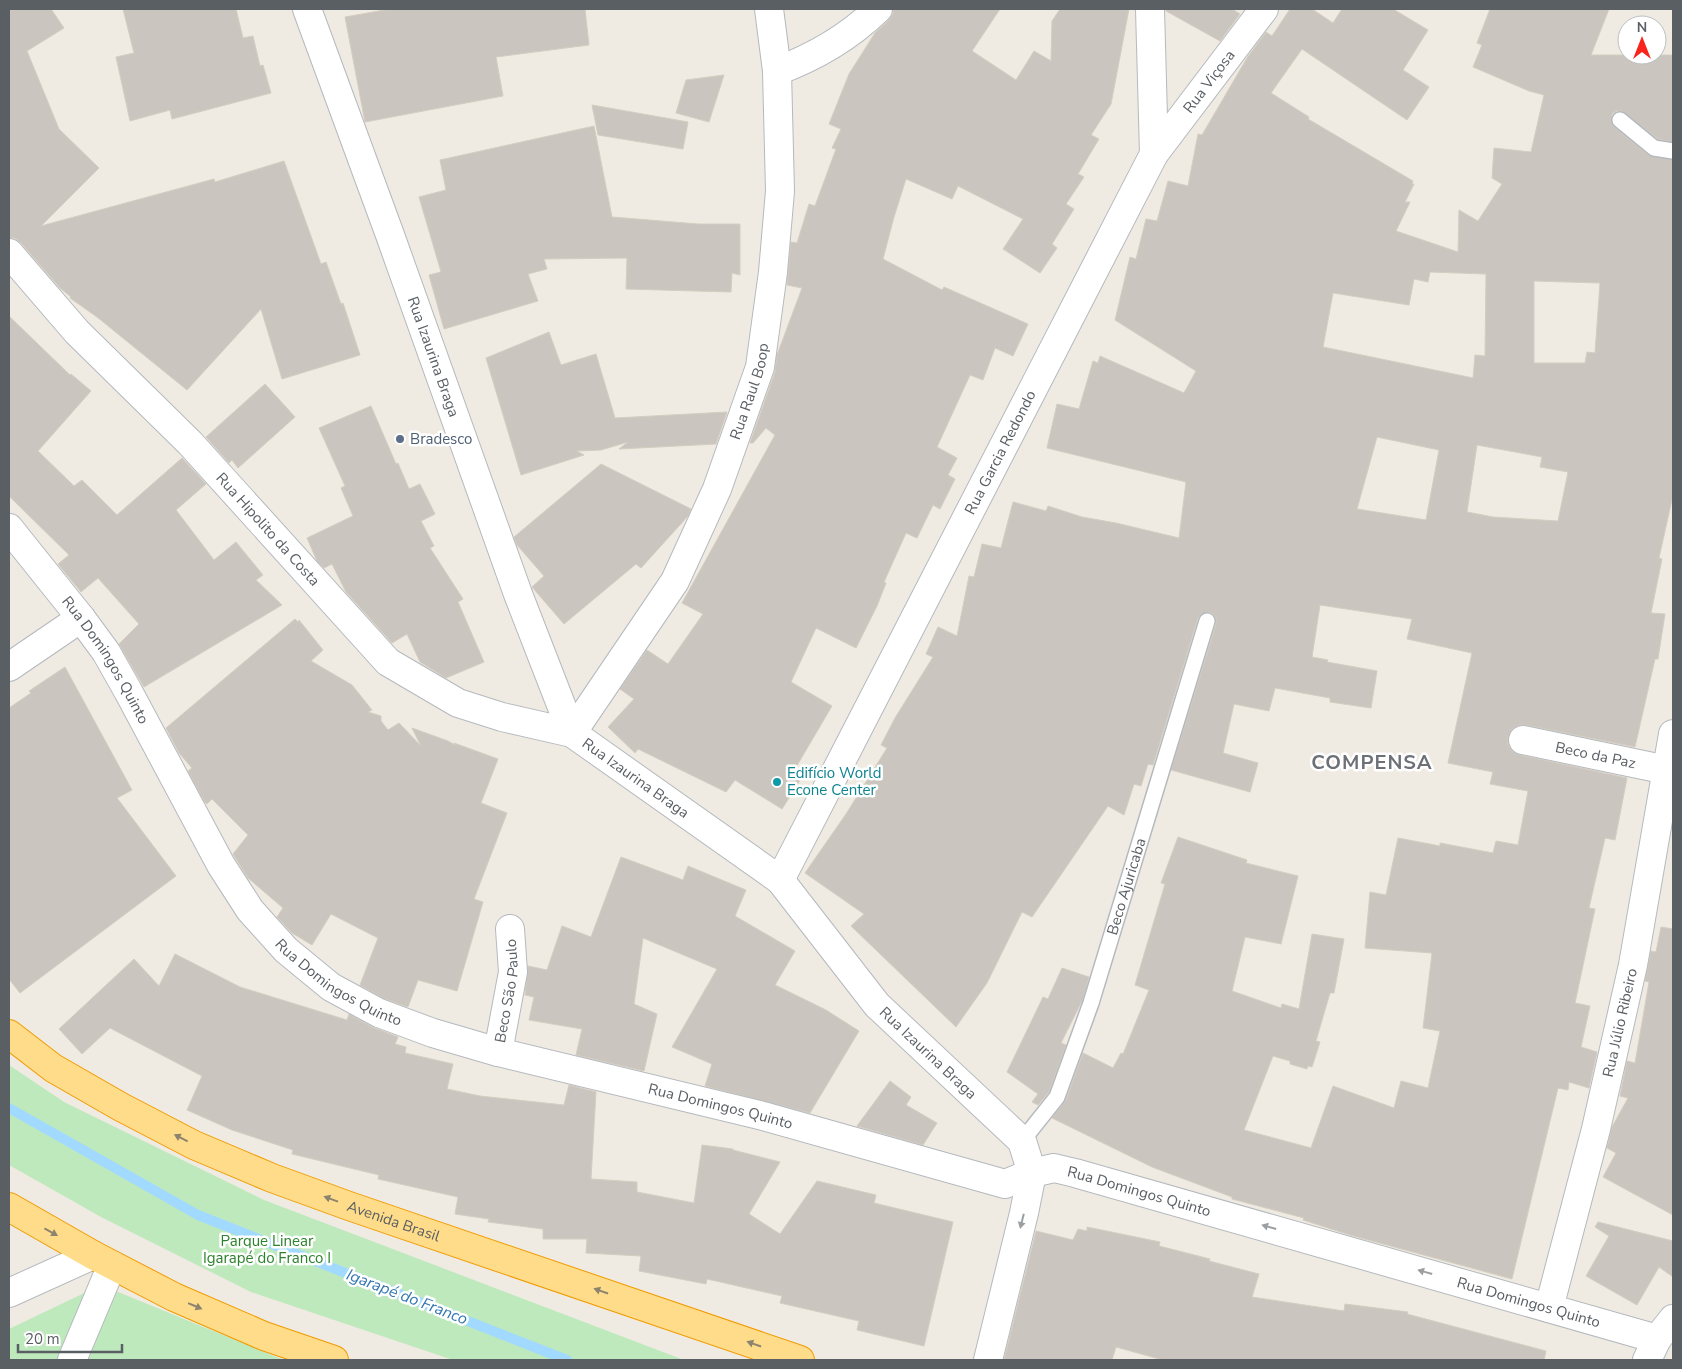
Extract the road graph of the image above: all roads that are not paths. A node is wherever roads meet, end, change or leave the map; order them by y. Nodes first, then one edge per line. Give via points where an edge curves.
1 (307, 9) edge
2 (769, 9) edge
3 (878, 9) edge
4 (1150, 9) edge
5 (1264, 9) edge
6 (777, 71) junction
7 (1620, 120) dead end
8 (1673, 151) edge
9 (1154, 154) junction
10 (9, 253) edge
11 (9, 528) edge
12 (81, 618) junction
13 (1207, 620) dead end
14 (9, 667) edge
15 (572, 733) junction
16 (1673, 734) edge
17 (1523, 740) dead end
18 (1668, 770) junction
19 (780, 880) junction
20 (510, 929) dead end
21 (9, 1034) edge
22 (498, 1052) junction
23 (1022, 1141) junction
24 (1032, 1173) junction
25 (9, 1207) edge
26 (102, 1260) junction
27 (9, 1293) edge
28 (1549, 1308) junction
29 (1659, 1339) edge
30 (72, 1360) edge
31 (334, 1360) edge
32 (800, 1360) edge
33 (988, 1360) edge

1 - 15 street, Rua Izaurina Braga via 515,585
2 - 6 street, Rua Raul Boop
3 - 6 street via 836,43
4 - 9 street, Rua Garcia Redondo
5 - 9 street, Rua Viçosa
6 - 15 street, Rua Raul Boop via 780,191 760,367 717,489 675,581
7 - 8 lane via 1654,148
9 - 19 street, Rua Garcia Redondo
10 - 15 street, Rua Hipolito da Costa via 77,332 190,443 388,662 458,703
11 - 12 street, Rua Domingos Quinto
12 - 14 street
12 - 22 street, Rua Domingos Quinto via 106,652 221,865 250,910 286,950 331,987 379,1013
13 - 23 lane, Beco Ajuricaba via 1091,1003 1057,1097
15 - 19 street, Rua Izaurina Braga
16 - 18 street, Rua Júlio Ribeiro
17 - 18 street, Beco da Paz
18 - 28 street, Rua Júlio Ribeiro via 1633,965 1596,1129
19 - 23 street, Rua Izaurina Braga via 877,1005
20 - 22 street, Beco São Paulo via 513,972
32 -> 21 highway, Avenida Brasil via 272,1178 121,1107 53,1068
22 - 24 street, Rua Domingos Quinto via 763,1116 1005,1184
23 - 24 street, Rua Izaurina Braga
28 -> 24 street, Rua Domingos Quinto via 1075,1172 1054,1168
24 -> 33 street, Rua Izaurina Braga
25 -> 26 highway
26 - 27 street
26 - 30 street
26 -> 31 highway via 183,1301 264,1336
28 - 29 street, Rua Domingos Quinto

